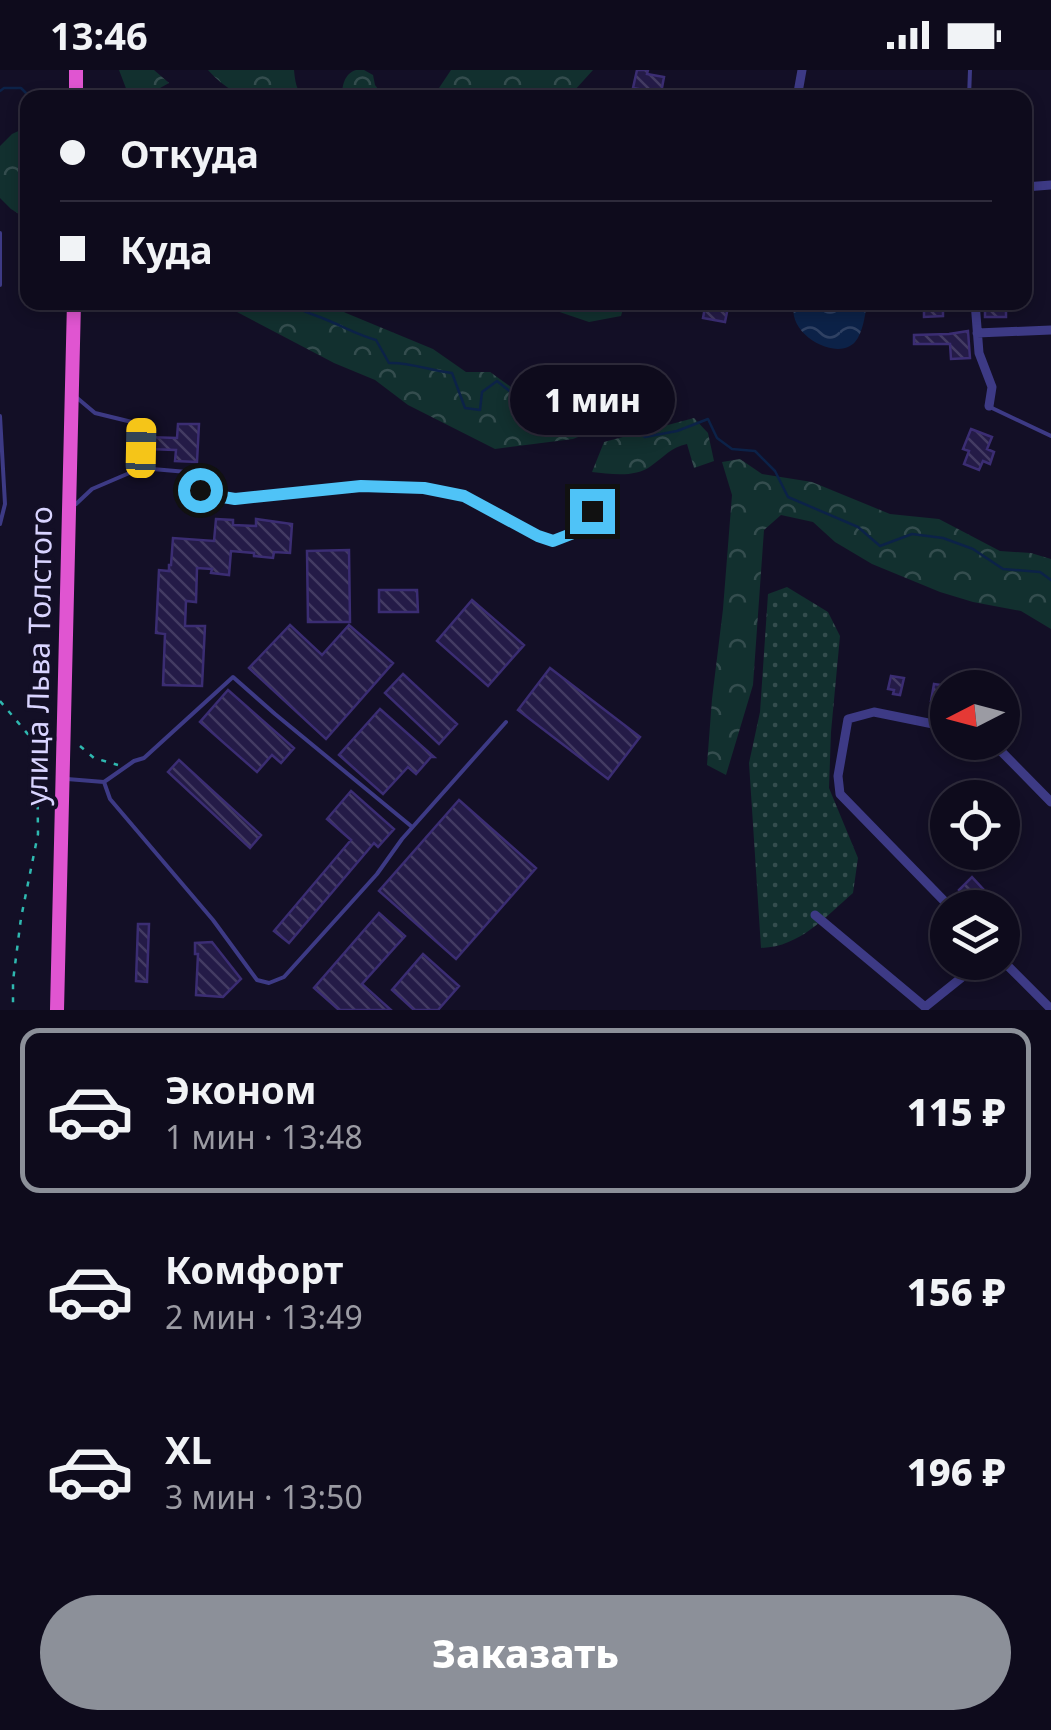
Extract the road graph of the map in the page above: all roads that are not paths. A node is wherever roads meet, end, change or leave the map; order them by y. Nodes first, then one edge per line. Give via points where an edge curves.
1 (0, 234) edge
2 (0, 285) edge
3 (74, 310) edge
4 (976, 310) edge
5 (1051, 330) edge
6 (978, 333) junction
7 (73, 394) junction
8 (989, 406) joint
9 (0, 416) edge
10 (1051, 436) edge
11 (140, 468) junction
12 (592, 511) dead end
13 (69, 512) junction
14 (0, 524) edge
15 (506, 722) dead end
16 (930, 723) edge
17 (1010, 760) edge
18 (63, 779) junction
19 (104, 782) junction
20 (1051, 802) edge
21 (412, 828) junction
22 (934, 890) edge
23 (816, 916) dead end
24 (1020, 978) edge
25 (958, 980) edge
26 (1051, 1009) edge
27 (56, 1010) edge

1 - 2 lane
3 - 7 highway, улица Льва Толстого
4 - 6 street
5 - 6 street
6 - 8 street via 992,387
7 - 11 lane via 95,414 141,427
7 - 13 highway, улица Льва Толстого
8 - 10 lane
9 - 14 lane
11 - 12 lane via 187,472 200,490 228,498 361,486 438,491 464,496 553,541 571,534
11 - 13 lane via 92,489
13 - 18 highway, улица Льва Толстого
15 - 21 lane
16 - 22 street via 874,712 848,719 838,776 840,794
17 - 20 street
18 - 19 lane
18 - 27 highway, улица Льва Толстого
19 - 21 lane via 144,758 233,677
19 - 21 lane via 110,799 257,980 270,983 284,977
23 - 25 street via 925,1006
24 - 26 street

